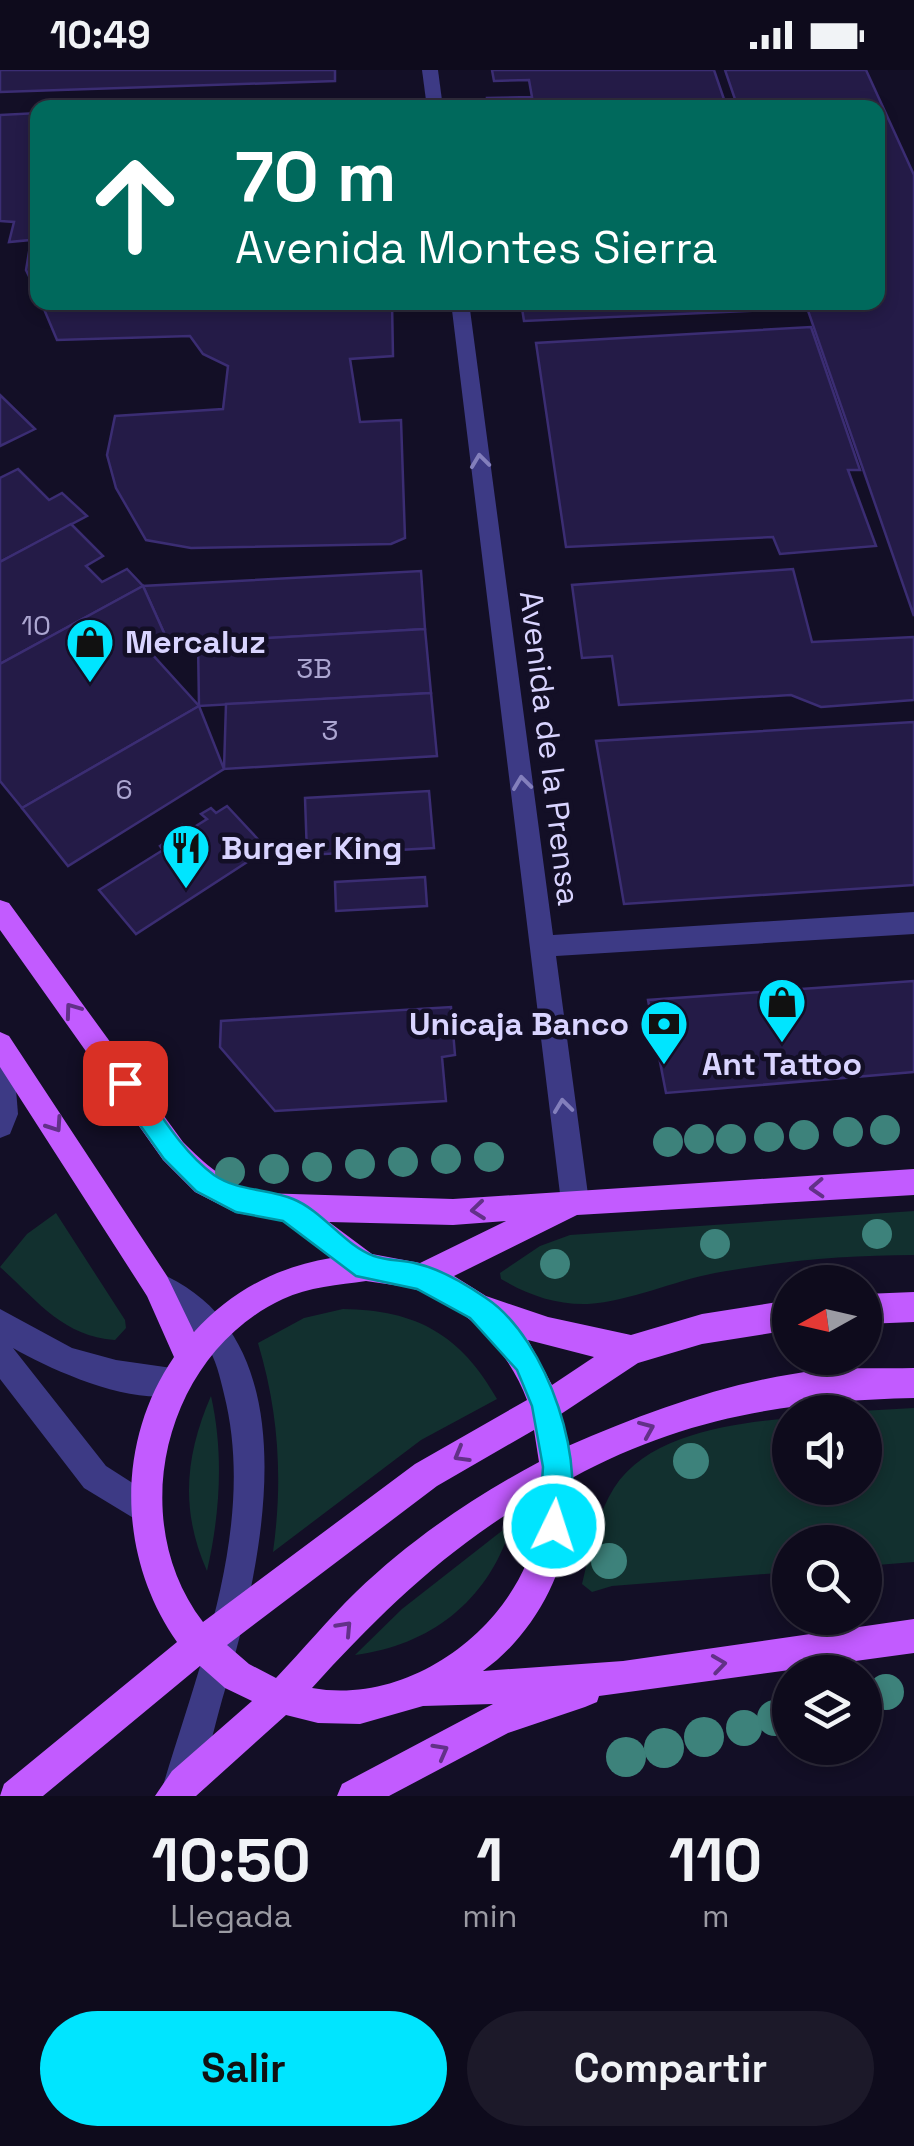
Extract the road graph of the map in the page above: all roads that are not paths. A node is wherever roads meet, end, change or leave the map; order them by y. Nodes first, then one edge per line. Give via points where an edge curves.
1 (430, 70) edge
2 (434, 100) edge
3 (461, 310) edge
4 (0, 910) edge
5 (914, 924) edge
6 (542, 946) junction
7 (0, 1044) edge
8 (0, 1052) edge
9 (0, 1125) edge
10 (914, 1182) edge
11 (575, 1202) junction
12 (289, 1210) junction
13 (366, 1267) junction
14 (421, 1277) junction
15 (158, 1286) junction
16 (914, 1308) edge
17 (480, 1309) junction
18 (882, 1309) edge
19 (772, 1318) edge
20 (0, 1324) edge
21 (213, 1330) junction
22 (630, 1350) junction
23 (0, 1355) edge
24 (183, 1369) junction
25 (914, 1383) edge
26 (546, 1406) junction
27 (557, 1467) junction
28 (145, 1509) junction
29 (914, 1636) edge
30 (213, 1643) junction
31 (622, 1678) junction
32 (424, 1692) junction
33 (279, 1699) junction
34 (176, 1792) edge
35 (16, 1796) edge
36 (354, 1796) edge

1 - 2 street
6 -> 3 street, Avenida de la Prensa
12 -> 4 main road via 236,1200 189,1169
5 - 6 street
11 -> 6 street, Avenida de la Prensa
7 -> 15 main road
8 - 9 street
10 -> 11 main road
11 -> 12 main road via 453,1212
11 - 14 main road
12 - 13 main road
13 - 14 main road
13 - 21 main road via 309,1274
14 - 17 main road
15 - 21 street
15 - 24 main road
16 - 18 main road
17 - 22 main road
17 - 26 main road via 526,1360
19 - 22 main road
20 - 24 street via 68,1362 116,1375
21 - 24 main road
21 - 30 street via 240,1388 250,1483 244,1542
22 - 26 main road
23 - 28 street via 95,1477
24 - 28 main road via 151,1442
27 -> 25 main road via 688,1412 817,1386
26 - 27 main road
26 -> 30 main road via 426,1475
27 - 32 main road via 550,1549 529,1595 487,1651
33 -> 27 main road via 370,1601 428,1551
28 - 30 main road via 152,1558 171,1604
31 -> 29 main road
30 - 33 main road via 235,1675
30 - 34 street
30 - 35 main road
31 - 32 main road
36 -> 31 main road via 501,1718
32 - 33 main road via 360,1709
33 - 34 main road

